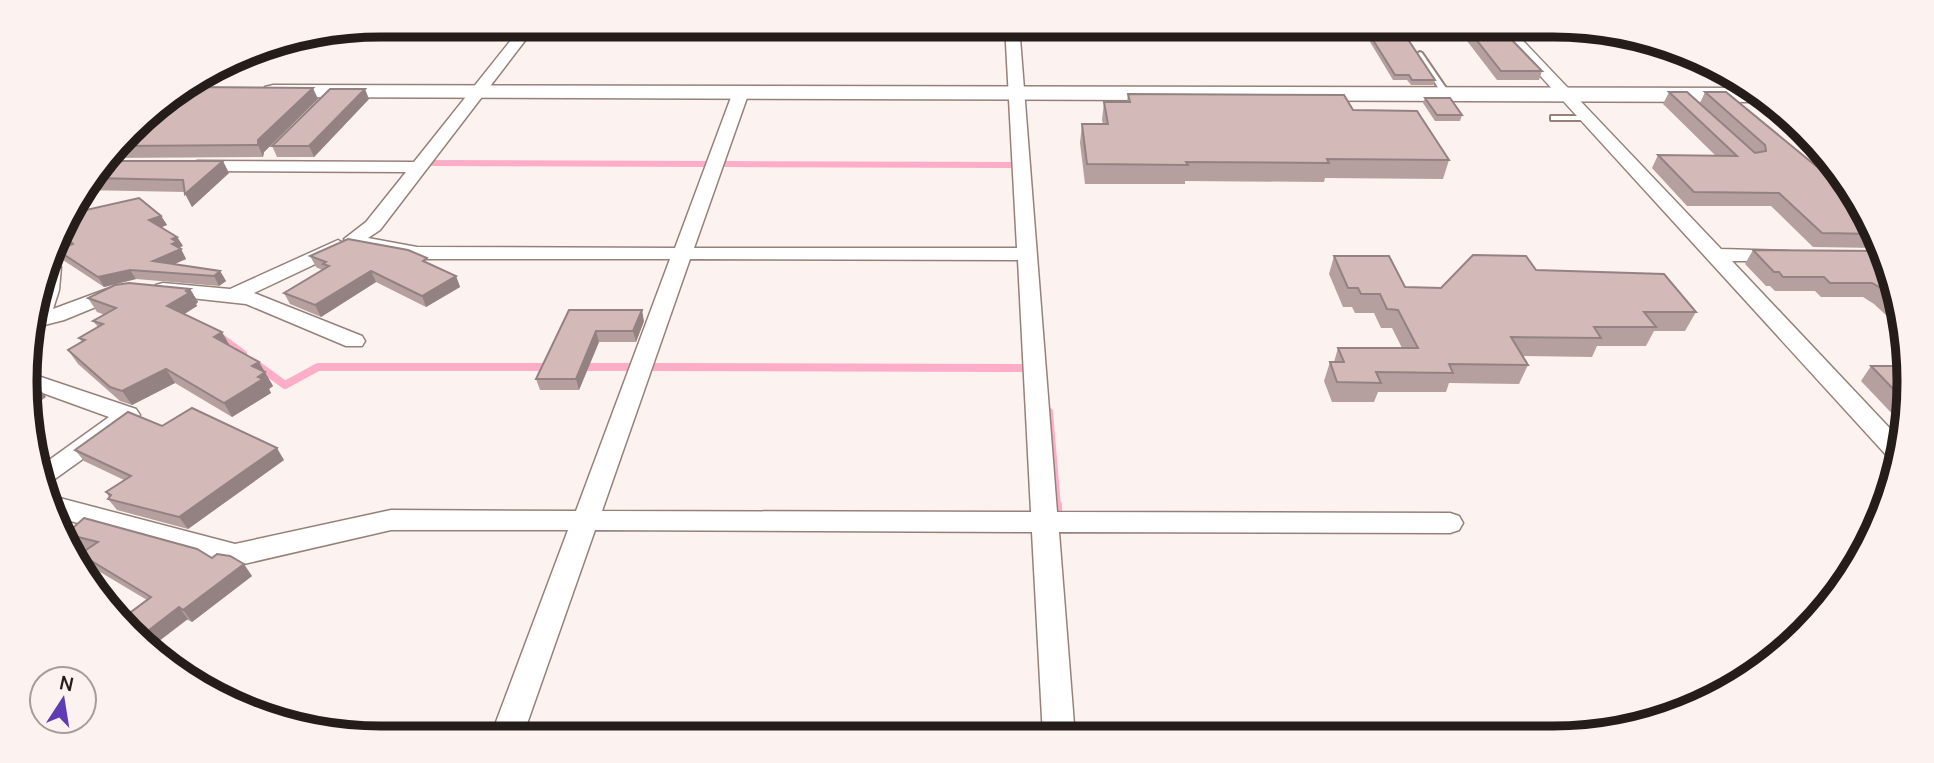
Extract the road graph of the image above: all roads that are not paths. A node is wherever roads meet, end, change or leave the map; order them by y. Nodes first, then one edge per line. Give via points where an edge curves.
1 (520, 37) edge
2 (1013, 37) edge
3 (1513, 37) edge
4 (1420, 54) edge
5 (252, 92) edge
6 (479, 92) junction
7 (741, 92) junction
8 (1015, 93) junction
9 (1446, 94) junction
10 (1563, 94) junction
11 (1745, 96) edge
12 (1554, 118) dead end
13 (1586, 118) junction
14 (185, 166) edge
15 (418, 167) junction
16 (354, 239) junction
17 (684, 253) junction
18 (1026, 254) junction
19 (1713, 255) junction
20 (1803, 256) edge
21 (233, 295) junction
22 (42, 319) edge
23 (354, 341) dead end
24 (37, 383) edge
25 (1892, 445) edge
26 (49, 473) edge
27 (61, 508) edge
28 (586, 520) junction
29 (1045, 521) junction
30 (1450, 523) dead end
31 (510, 726) edge
32 (1058, 726) edge

1 - 6 street
2 - 8 street
3 - 10 street
4 - 9 lane
5 - 6 street via 329,96
6 - 7 street
6 - 15 street
7 - 8 street
7 - 17 street
8 - 9 street
8 - 18 street
9 - 10 street
10 - 11 street via 1684,99
10 - 13 street
12 - 13 lane
13 - 19 street
14 - 15 street
15 - 16 street via 373,226
16 - 17 street via 417,253
16 - 21 street
17 - 18 street
17 - 28 street
18 - 29 street
19 - 20 street
19 - 25 street
21 - 22 street via 141,288 118,291
21 - 23 street
24 - 26 street via 128,415
27 - 28 street via 235,555 391,520
28 - 29 street
28 - 31 street
29 - 30 street
29 - 32 street

